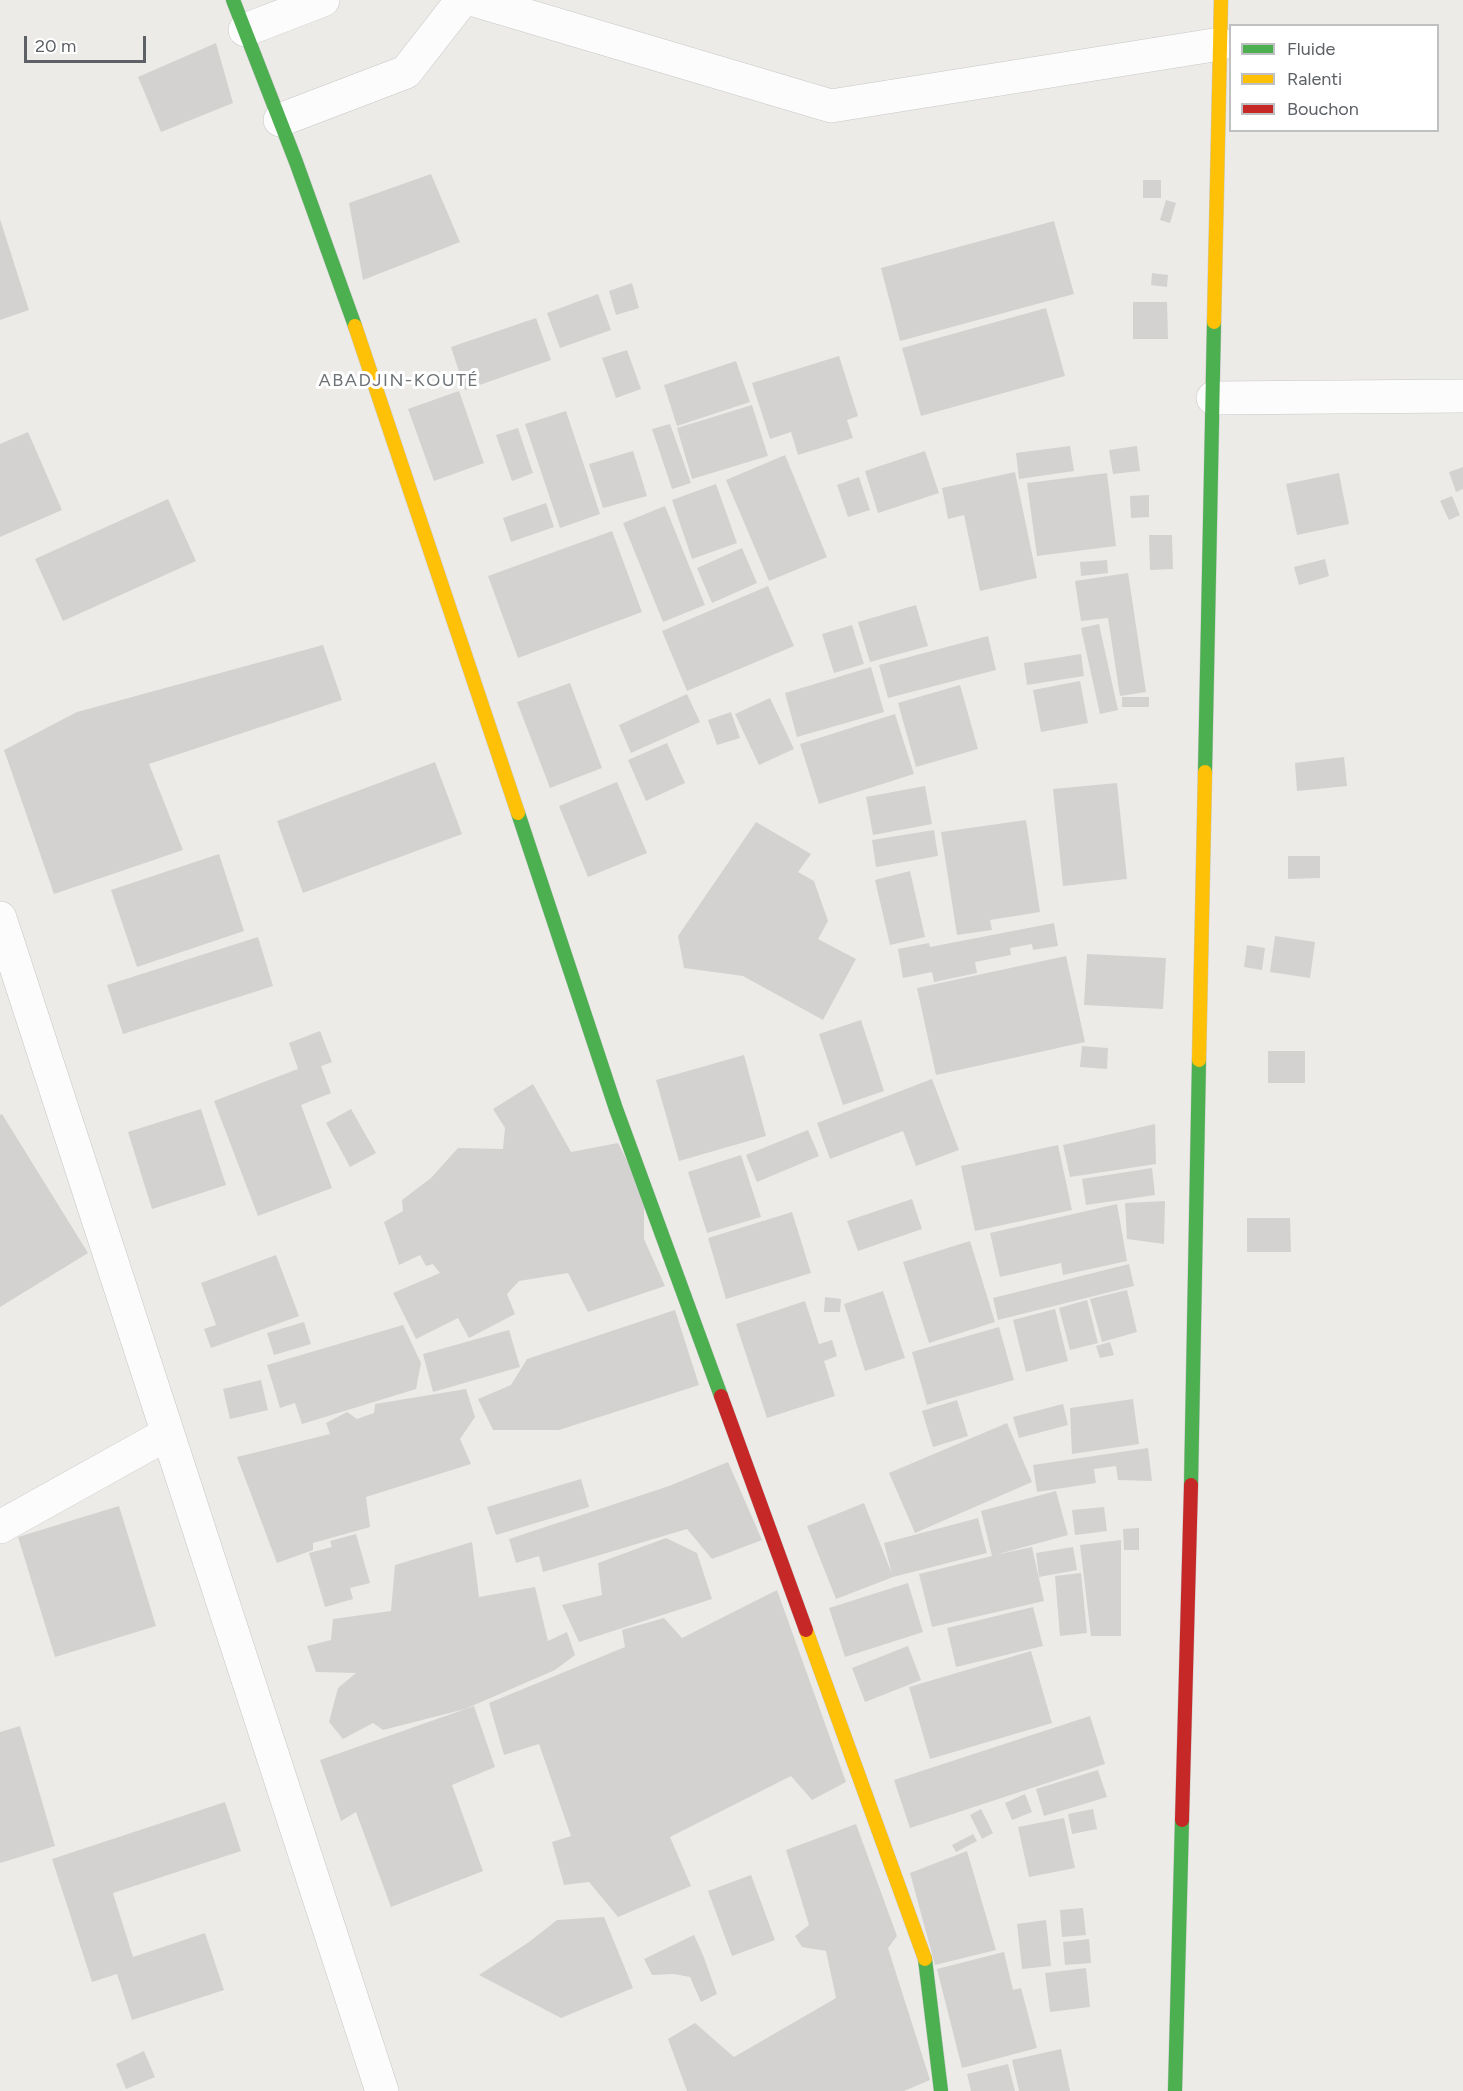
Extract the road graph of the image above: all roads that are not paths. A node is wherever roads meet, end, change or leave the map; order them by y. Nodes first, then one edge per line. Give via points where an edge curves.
1 (233, 0) edge
2 (324, 0) edge
3 (462, 0) edge
4 (474, 0) edge
5 (1221, 0) edge
6 (245, 30) junction
7 (1220, 44) junction
8 (279, 120) junction
9 (1463, 396) edge
10 (1213, 398) junction
11 (0, 918) edge
12 (167, 1434) junction
13 (0, 1527) edge
14 (382, 2091) edge
15 (941, 2091) edge
16 (1175, 2091) edge

1 - 6 street
2 - 6 street
3 - 8 street via 406,72
4 - 7 street via 831,106
5 - 7 street
6 - 8 street
7 - 10 street
8 - 15 street via 365,354 616,1109 927,1964
9 - 10 street
10 - 16 street
11 - 12 street
12 - 13 street
12 - 14 street

